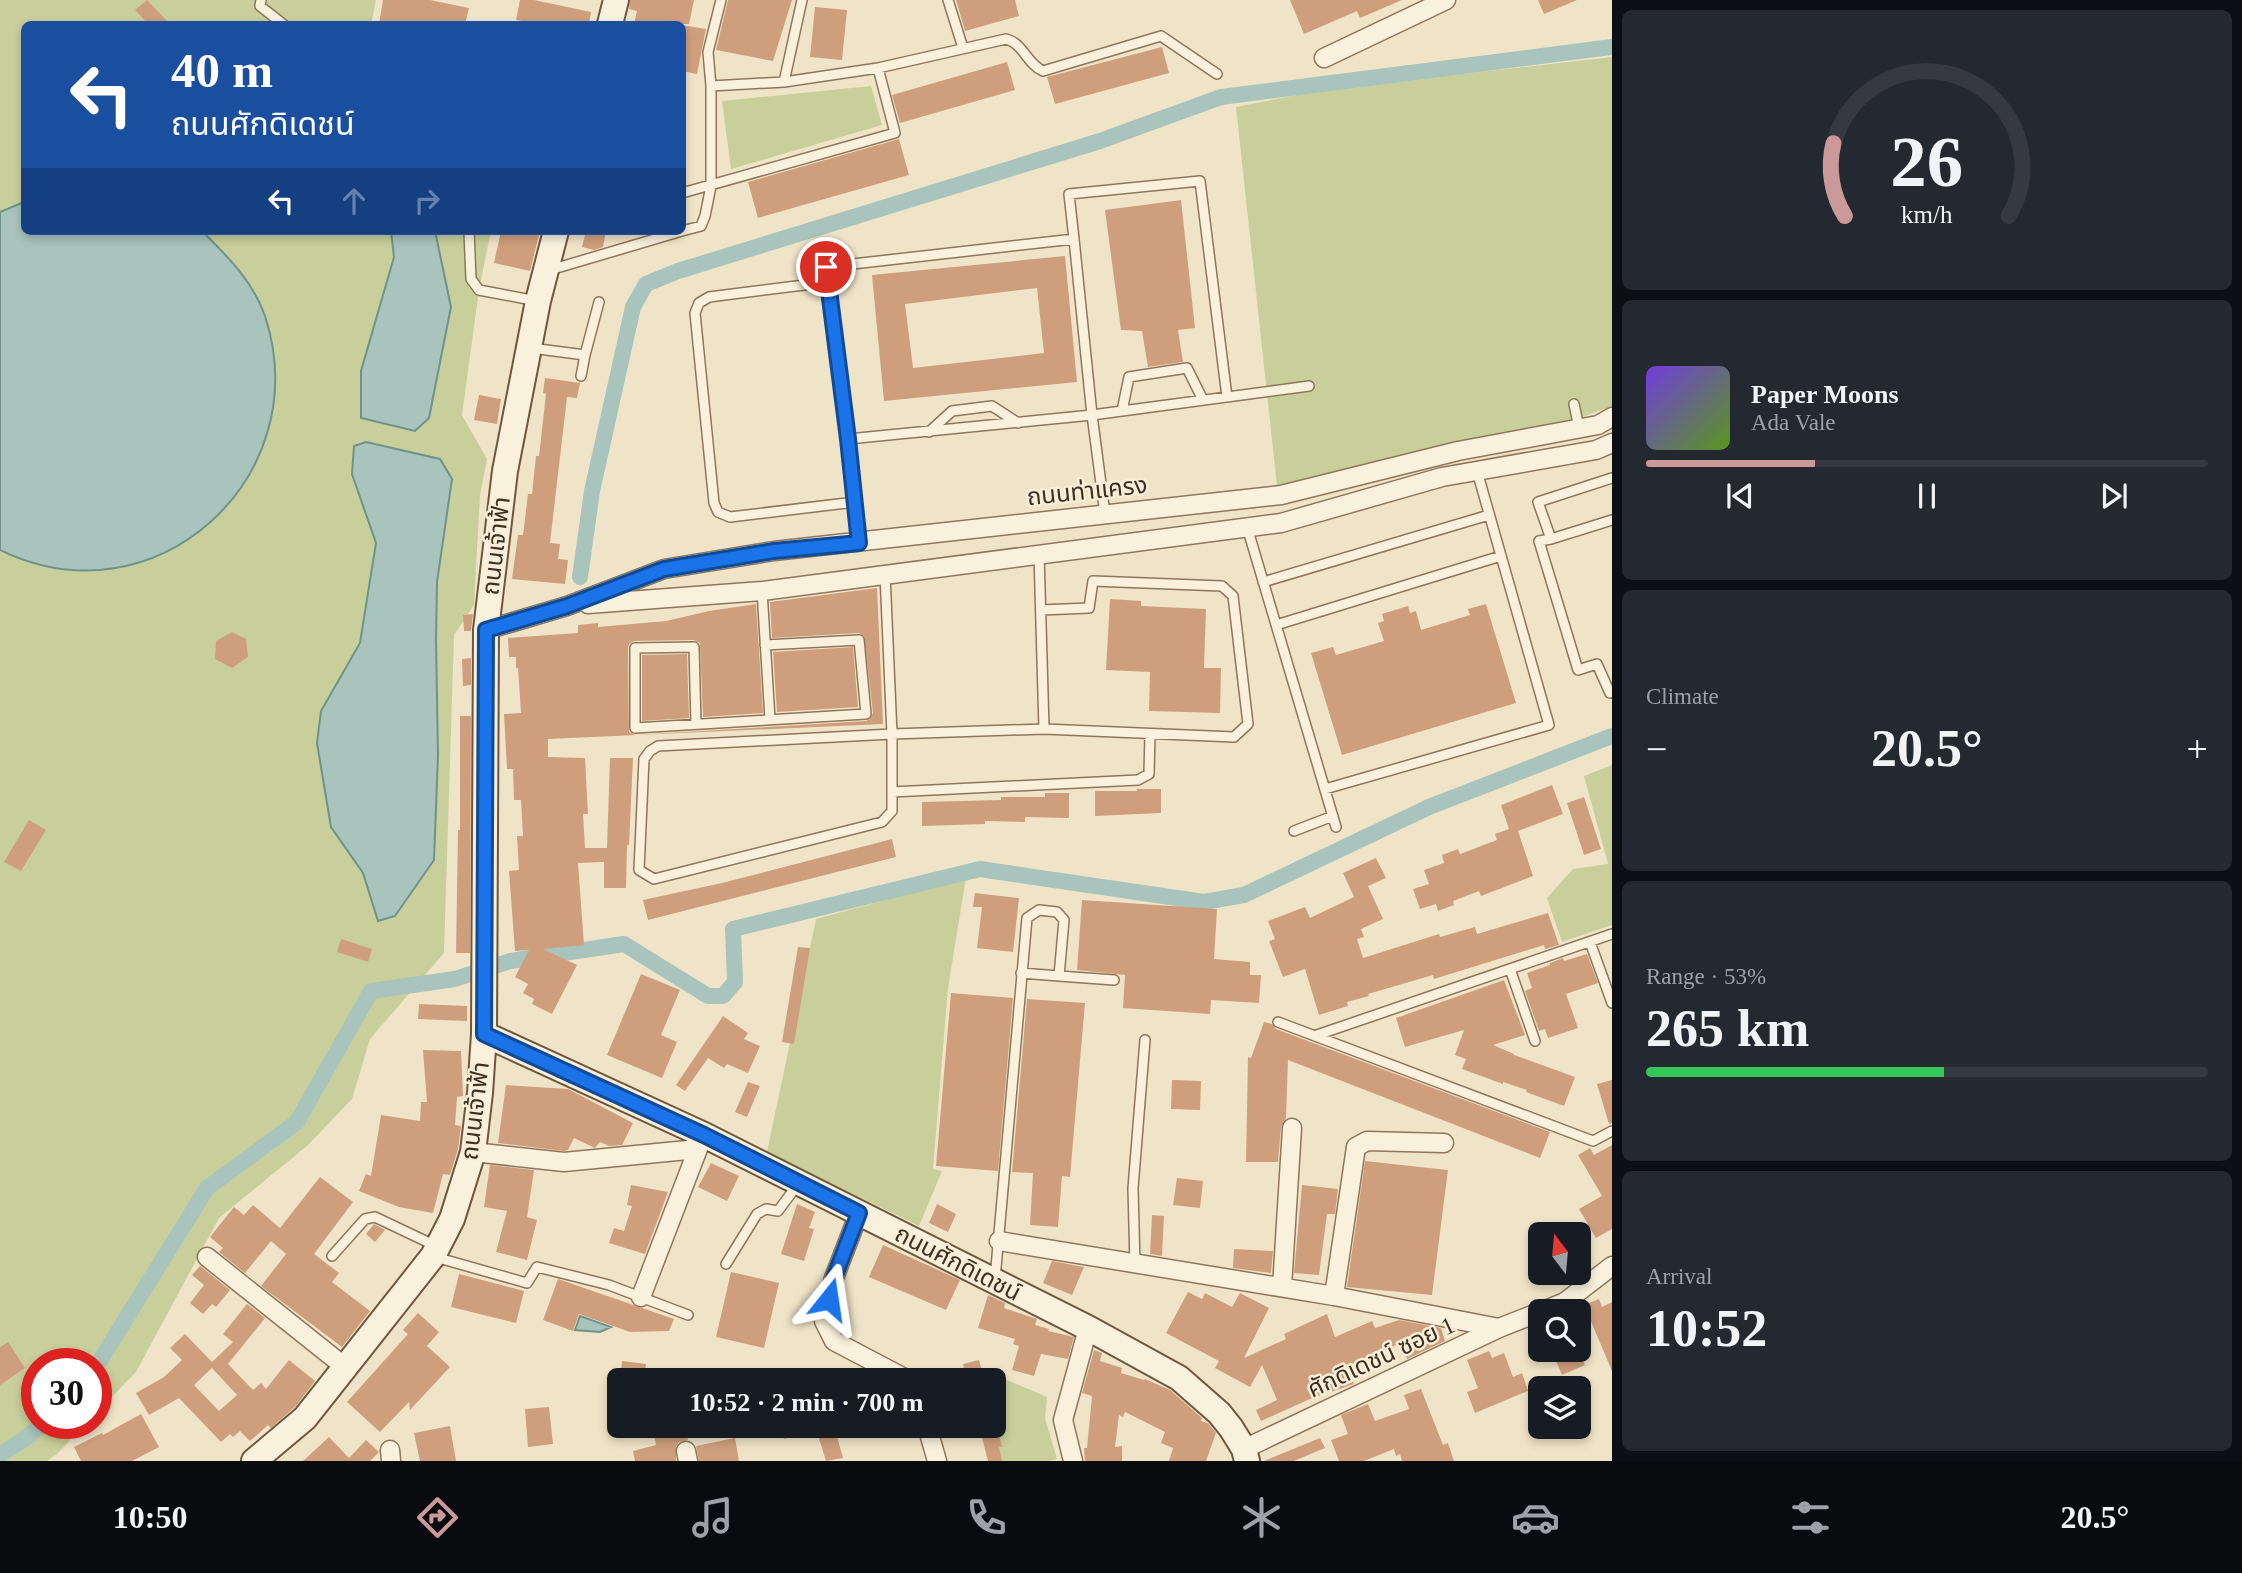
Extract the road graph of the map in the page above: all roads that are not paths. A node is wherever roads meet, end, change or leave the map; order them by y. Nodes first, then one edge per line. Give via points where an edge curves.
1 (261, 0) edge
2 (616, 0) edge
3 (721, 0) edge
4 (802, 0) edge
5 (948, 0) edge
6 (1446, 0) edge
7 (280, 21) edge
8 (611, 21) edge
9 (963, 48) junction
10 (1324, 58) dead end
11 (878, 68) junction
12 (1217, 74) dead end
13 (784, 82) junction
14 (711, 86) junction
15 (711, 186) junction
16 (686, 192) edge
17 (686, 230) edge
18 (469, 235) edge
19 (555, 235) edge
20 (655, 235) edge
21 (1074, 239) junction
22 (545, 272) junction
23 (828, 282) junction
24 (538, 301) junction
25 (599, 302) dead end
26 (529, 348) junction
27 (584, 355) junction
28 (582, 376) dead end
29 (1308, 387) dead end
30 (1227, 397) junction
31 (1203, 400) junction
32 (1574, 404) dead end
33 (1122, 411) junction
34 (1092, 415) junction
35 (1612, 417) edge
36 (1018, 423) junction
37 (1579, 428) junction
38 (929, 432) junction
39 (848, 439) junction
40 (1612, 443) edge
41 (1477, 471) junction
42 (1358, 476) junction
43 (1612, 478) edge
44 (1364, 500) junction
45 (855, 502) junction
46 (1105, 514) junction
47 (1489, 515) junction
48 (1612, 520) edge
49 (1247, 527) junction
50 (1550, 539) junction
51 (859, 543) junction
52 (1039, 554) junction
53 (1501, 556) junction
54 (885, 574) junction
55 (1263, 582) junction
56 (762, 591) junction
57 (567, 606) junction
58 (1041, 610) junction
59 (1276, 625) junction
60 (486, 630) junction
61 (765, 645) junction
62 (1612, 692) edge
63 (770, 719) junction
64 (696, 724) junction
65 (1044, 729) junction
66 (892, 734) junction
67 (1150, 734) junction
68 (1325, 789) junction
69 (892, 792) junction
70 (1333, 816) junction
71 (1336, 827) dead end
72 (1294, 831) dead end
73 (1612, 934) edge
74 (1590, 942) junction
75 (1510, 969) junction
76 (1021, 973) junction
77 (1059, 976) junction
78 (1114, 980) dead end
79 (1612, 1003) edge
80 (1278, 1022) dead end
81 (484, 1034) junction
82 (1317, 1035) junction
83 (1145, 1040) dead end
84 (1535, 1041) dead end
85 (534, 1057) junction
86 (480, 1093) junction
87 (1292, 1128) dead end
88 (1612, 1131) edge
89 (701, 1142) junction
90 (1444, 1143) dead end
91 (473, 1152) junction
92 (799, 1183) junction
93 (859, 1213) junction
94 (999, 1241) junction
95 (435, 1251) junction
96 (332, 1256) dead end
97 (207, 1257) dead end
98 (726, 1264) dead end
99 (1135, 1265) junction
100 (1612, 1266) edge
101 (994, 1281) junction
102 (1282, 1287) junction
103 (1334, 1296) junction
104 (641, 1297) junction
105 (1569, 1299) edge
106 (688, 1315) dead end
107 (1528, 1317) edge
108 (1087, 1328) junction
109 (1499, 1328) junction
110 (345, 1367) junction
111 (885, 1368) edge
112 (930, 1438) edge
113 (1245, 1455) edge
114 (261, 1459) edge
115 (937, 1461) edge
116 (1073, 1461) edge

1 - 7 lane via 260,6
2 - 8 main road
3 - 14 lane via 708,52
4 - 13 lane
5 - 9 lane
6 - 10 street
9 - 11 lane
9 - 12 lane via 1015,41 1039,71 1048,71 1161,36
11 - 13 lane
11 - 15 lane via 895,133
13 - 14 lane
14 - 15 lane
15 - 16 lane
15 - 17 lane via 701,226
18 - 24 lane via 471,279 478,290
19 - 22 main road, ถนนเจ้าฟ้า
20 - 22 lane
21 - 23 lane via 826,267
21 - 30 lane via 1069,194 1200,181
21 - 34 lane
22 - 24 main road, ถนนเจ้าฟ้า
23 - 39 lane
23 - 45 lane via 709,297 698,303 695,313 714,503 718,512 730,517
24 - 26 main road, ถนนเจ้าฟ้า
25 - 27 lane
26 - 27 lane
26 - 60 main road, ถนนเจ้าฟ้า via 505,471
27 - 28 lane
29 - 30 lane
30 - 31 lane
31 - 33 lane
31 - 33 lane via 1187,368 1129,377
32 - 37 lane
33 - 34 lane
34 - 36 lane
34 - 46 lane
35 - 37 street, ถนนท่าแครง
36 - 38 lane
36 - 38 lane via 992,406 952,411
37 - 42 street, ถนนท่าแครง
38 - 39 lane
39 - 45 lane
40 - 41 street, ถนนท่าแครง via 1596,450
41 - 44 street, ถนนท่าแครง
41 - 47 lane
42 - 44 street
42 - 46 street, ถนนท่าแครง via 1281,495
43 - 50 lane via 1538,502
44 - 49 street, ถนนท่าแครง via 1281,523
45 - 51 lane
46 - 51 street, ถนนท่าแครง
47 - 53 lane
47 - 55 lane
48 - 50 lane
49 - 52 street, ถนนท่าแครง
49 - 55 lane
50 - 62 lane via 1539,541 1578,670 1597,664
51 - 57 street, ถนนท่าแครง via 664,569
52 - 54 street, ถนนท่าแครง
52 - 58 lane
53 - 59 lane
53 - 68 lane via 1549,724
54 - 56 street, ถนนท่าแครง
54 - 66 lane
55 - 59 lane
56 - 57 street, ถนนท่าแครง
56 - 61 lane
57 - 60 street, ถนนท่าแครง
58 - 65 lane
58 - 67 lane via 1089,608 1093,581 1222,586 1233,596 1248,724 1234,737
59 - 68 lane
60 - 81 main road, ถนนเจ้าฟ้า
61 - 63 lane
61 - 63 lane via 859,640 866,714
63 - 64 lane
64 - 64 lane via 635,728 635,648 694,647
65 - 66 lane
65 - 67 lane
66 - 69 lane
66 - 69 lane via 658,746 644,759 639,870 654,879 882,822 892,810
67 - 69 lane via 1149,774 1138,780
68 - 70 lane
70 - 71 lane
70 - 72 lane
73 - 74 lane
74 - 75 lane
74 - 79 lane
75 - 82 lane
75 - 84 lane
76 - 77 lane
76 - 77 lane via 1027,918 1039,910 1057,912 1064,920
76 - 94 lane
77 - 78 lane
80 - 82 lane
81 - 85 main road, ถนนศักดิเดชน์
81 - 86 main road, ถนนเจ้าฟ้า
82 - 88 lane via 1593,1141
83 - 99 lane via 1133,1188
85 - 86 main road via 499,1065
85 - 89 main road, ถนนศักดิเดชน์
86 - 91 main road, ถนนเจ้าฟ้า
87 - 102 street
89 - 91 street via 564,1162
89 - 92 main road, ถนนศักดิเดชน์
89 - 104 street
90 - 103 street via 1367,1141 1356,1147
91 - 95 main road, ถนนเจ้าฟ้า via 452,1219
92 - 93 main road, ถนนศักดิเดชน์
92 - 98 lane via 778,1211 766,1209 757,1214
93 - 101 main road, ถนนศักดิเดชน์
93 - 111 street via 834,1278 824,1321 834,1341
94 - 99 street
94 - 101 lane
95 - 96 lane via 375,1217 365,1219
95 - 104 lane via 527,1283 537,1267
95 - 110 main road, ถนนเจ้าฟ้า
97 - 110 street
99 - 102 street
100 - 105 street, ศักดิเดชน์ ซอย 1
101 - 108 main road, ถนนศักดิเดชน์
102 - 103 street
103 - 109 street
104 - 106 lane
107 - 109 street, ศักดิเดชน์ ซอย 1
108 - 113 main road, ถนนศักดิเดชน์ via 1179,1378 1219,1413
108 - 116 street via 1063,1420
109 - 113 street, ศักดิเดชน์ ซอย 1
110 - 114 main road, ถนนเจ้าฟ้า via 305,1418
112 - 115 street

